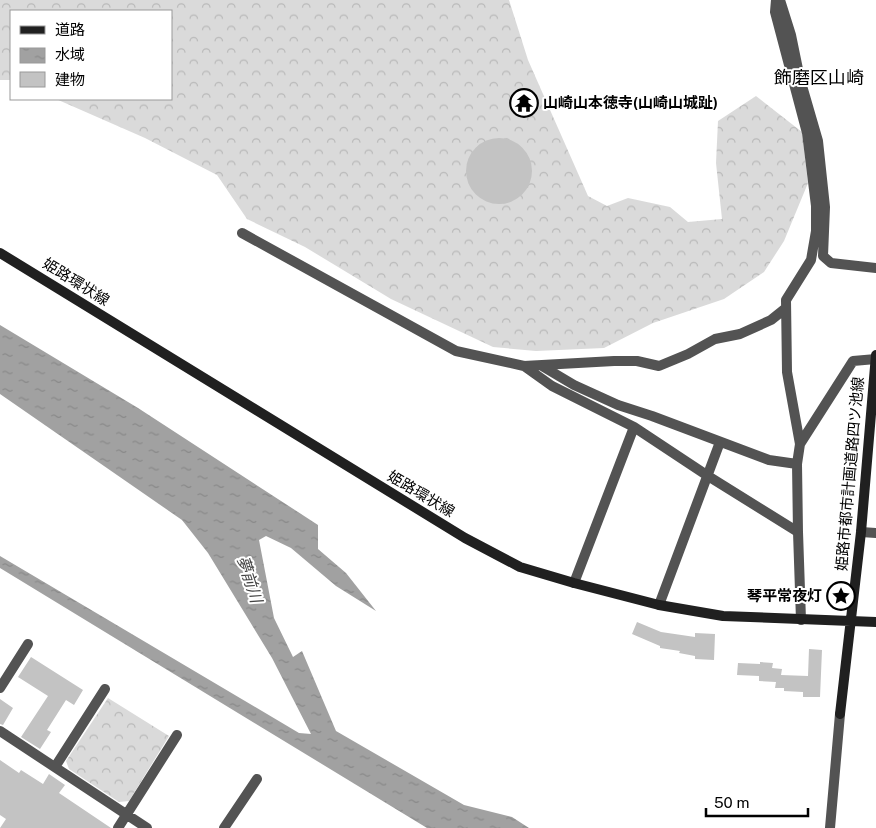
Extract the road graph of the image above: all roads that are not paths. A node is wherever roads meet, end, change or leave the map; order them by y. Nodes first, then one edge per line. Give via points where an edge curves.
1 (776, 0) edge
2 (780, 0) edge
3 (242, 233) dead end
4 (0, 253) edge
5 (876, 268) edge
6 (786, 308) junction
7 (876, 355) edge
8 (876, 359) edge
9 (541, 365) junction
10 (524, 366) junction
11 (618, 405) junction
12 (612, 415) junction
13 (634, 427) junction
14 (720, 442) junction
15 (800, 444) junction
16 (797, 464) junction
17 (708, 476) junction
18 (798, 532) junction
19 (861, 532) junction
20 (876, 533) edge
21 (574, 583) junction
22 (659, 605) junction
23 (801, 620) junction
24 (850, 622) junction
25 (876, 622) edge
26 (28, 644) dead end
27 (0, 688) edge
28 (104, 689) dead end
29 (840, 714) joint
30 (0, 732) edge
31 (177, 736) dead end
32 (55, 767) junction
33 (257, 779) dead end
34 (127, 815) junction
35 (118, 828) edge
36 (147, 828) edge
37 (224, 828) edge
38 (830, 828) edge

1 - 6 street via 775,12 807,133 816,206 812,260 786,300
2 - 5 street via 818,141 825,207 823,256 831,263
3 - 10 street via 456,351
4 - 21 main road, 姫路環状線 via 466,538 520,566
6 - 9 street via 763,324 716,340 659,366 637,361
6 - 15 street via 787,372
7 - 8 main road, 姫路市都市計画道路四ツ池線
8 - 15 street via 853,361
8 - 19 main road, 姫路市都市計画道路四ツ池線
9 - 10 street
9 - 11 street via 574,385
10 - 12 street via 552,386
11 - 12 street
11 - 14 street
12 - 13 street
13 - 17 street
13 - 21 street
14 - 16 street via 769,460
14 - 17 street
15 - 16 street
16 - 18 street
17 - 18 street
17 - 22 street
18 - 23 street
19 - 20 street
19 - 24 main road, 姫路市都市計画道路四ツ池線
21 - 22 main road, 姫路環状線
22 - 23 main road, 姫路環状線 via 724,616
23 - 24 main road, 姫路環状線
24 - 25 main road, 姫路環状線
24 - 29 main road, 姫路市都市計画道路四ツ池線
26 - 27 street
28 - 32 street
29 - 38 street
30 - 32 street
31 - 34 street
32 - 34 street
33 - 37 street
34 - 35 street
34 - 36 street

